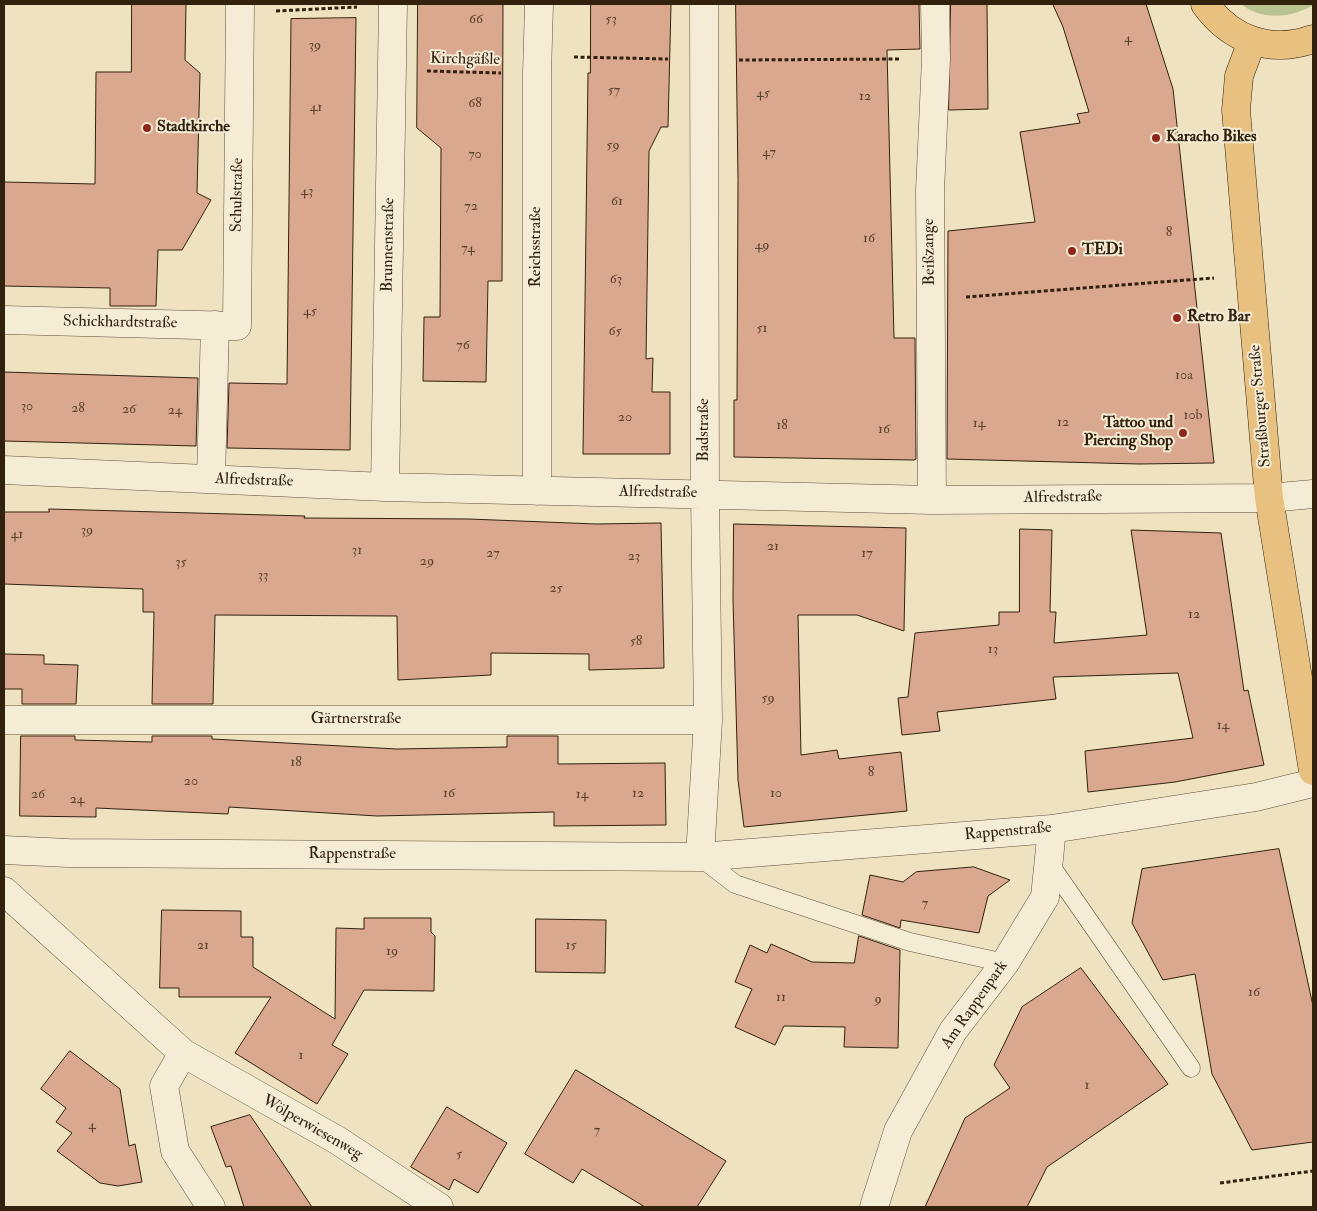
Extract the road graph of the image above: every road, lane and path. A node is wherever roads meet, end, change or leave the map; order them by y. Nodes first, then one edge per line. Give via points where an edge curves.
1 (539, 4) edge
2 (704, 4) edge
3 (935, 4) edge
4 (1205, 4) edge
5 (393, 5) edge
6 (240, 8) edge
7 (1313, 40) edge
8 (1252, 41) junction
9 (393, 70) junction
10 (537, 74) junction
11 (1250, 276) junction
12 (931, 300) junction
13 (4, 320) edge
14 (226, 326) junction
15 (4, 470) edge
16 (211, 479) junction
17 (385, 487) junction
18 (537, 491) junction
19 (704, 494) junction
20 (1313, 494) edge
21 (1269, 498) junction
22 (932, 500) junction
23 (4, 720) edge
24 (708, 720) junction
25 (1313, 770) edge
26 (1313, 783) edge
27 (1052, 829) junction
28 (4, 850) edge
29 (700, 856) junction
30 (1049, 863) junction
31 (4, 891) edge
32 (1005, 963) junction
33 (183, 1053) junction
34 (1191, 1068) dead end
35 (1313, 1171) edge
36 (1220, 1183) dead end
37 (211, 1207) edge
38 (440, 1207) edge
39 (874, 1207) edge

1 - 10 street, Reichsstraße
2 - 19 street, Badstraße
3 - 12 street, Beißzange
4 - 8 main road via 1225,27
5 - 6 path
5 - 9 street, Brunnenstraße
6 - 14 street, Schulstraße
7 - 8 main road via 1297,45 1274,46
8 - 11 main road, Straßburger Straße via 1239,76 1236,110
9 - 10 path, Kirchgäßle
9 - 17 street, Brunnenstraße
10 - 18 street, Reichsstraße
11 - 12 path
11 - 21 main road, Straßburger Straße
12 - 22 street, Beißzange
13 - 14 street, Schickhardtstraße
14 - 16 street, Schulstraße
15 - 16 street, Alfredstraße
16 - 17 street, Alfredstraße
17 - 18 street, Alfredstraße
18 - 19 street, Alfredstraße
19 - 22 street, Alfredstraße
19 - 24 street, Badstraße
20 - 21 street, Alfredstraße
21 - 22 street, Alfredstraße
21 - 25 main road, Straßburger Straße
23 - 24 street, Gärtnerstraße
24 - 29 street, Badstraße
26 - 27 street, Rappenstraße via 1256,797
27 - 29 street, Rappenstraße
27 - 30 street, Am Rappenpark
28 - 29 street, Rappenstraße
29 - 32 lane via 736,884 910,942
30 - 32 street, Am Rappenpark via 1045,897
30 - 34 lane
31 - 33 street, Wölperwiesenweg
32 - 39 street, Am Rappenpark via 953,1031 898,1131
33 - 37 street via 164,1086 175,1151
33 - 38 street, Wölperwiesenweg via 337,1140
35 - 36 path

